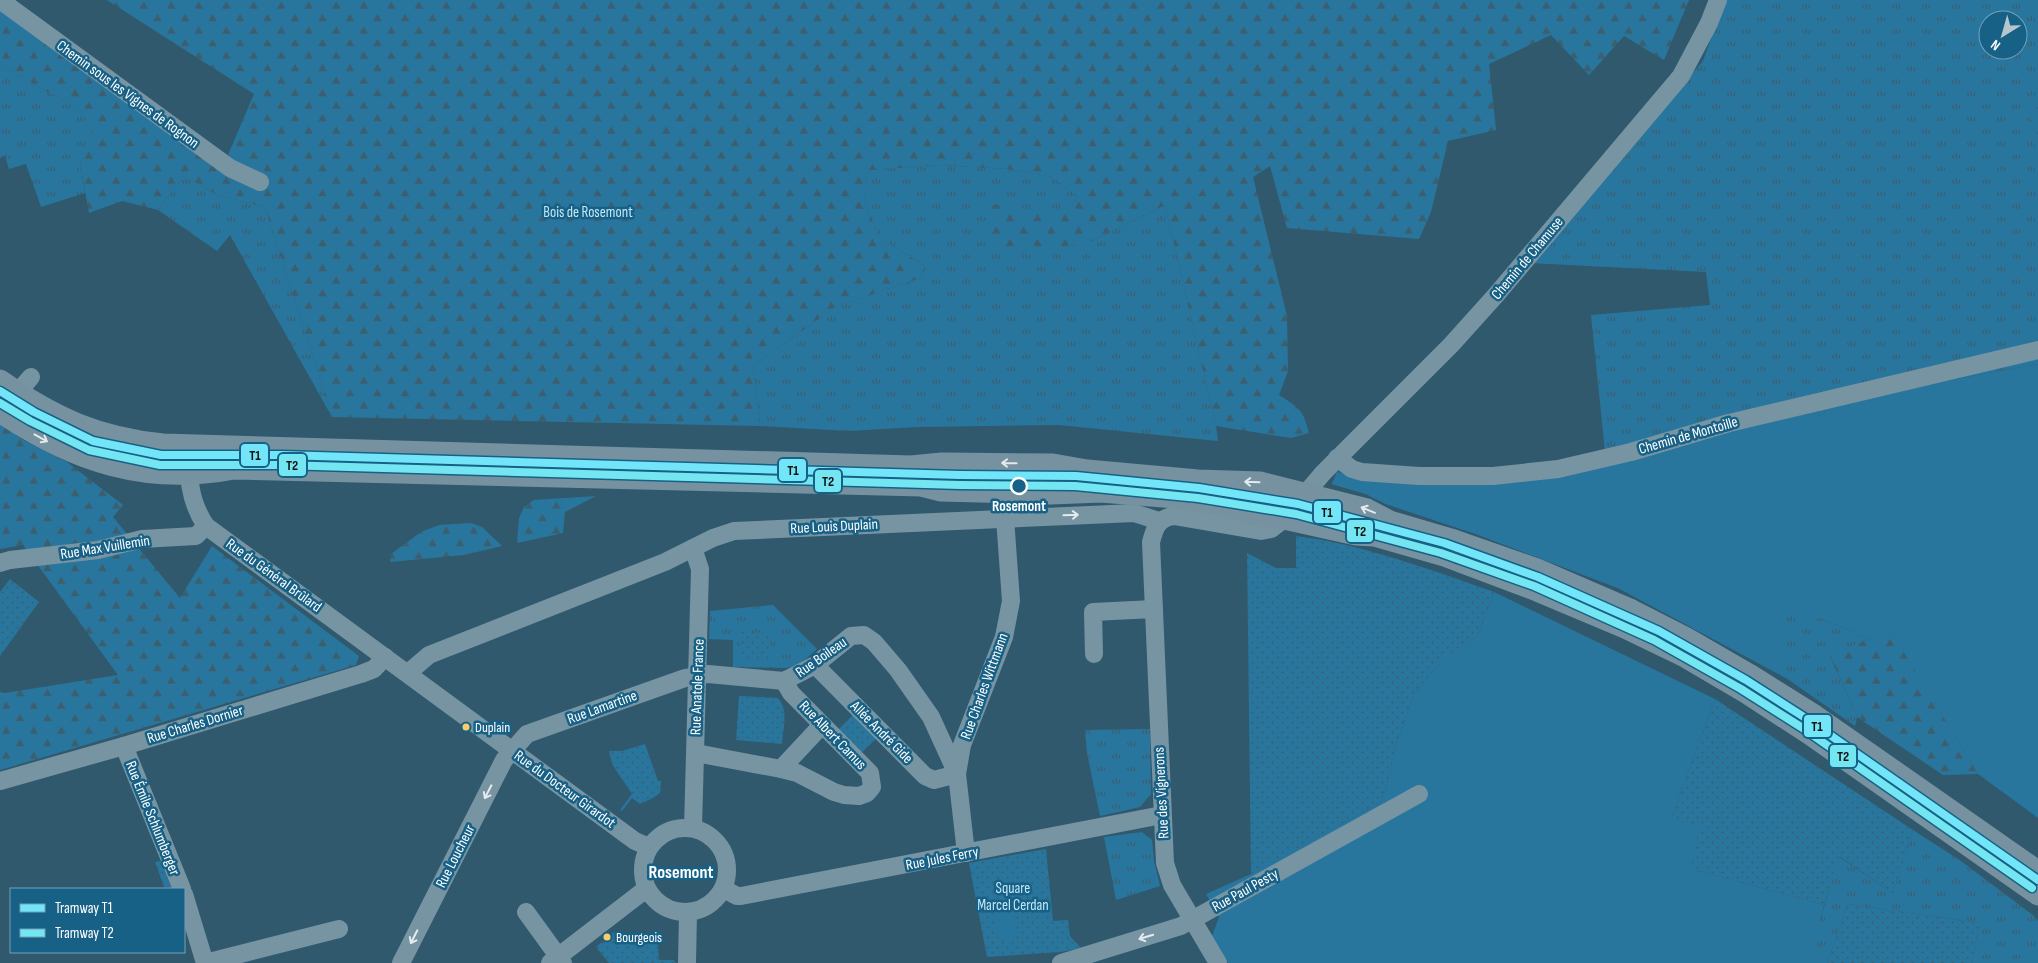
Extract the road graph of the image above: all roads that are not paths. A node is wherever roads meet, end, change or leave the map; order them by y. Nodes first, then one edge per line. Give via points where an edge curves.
1 (0, 0) edge
2 (1718, 0) edge
3 (260, 182) dead end
4 (2038, 350) edge
5 (0, 380) edge
6 (24, 385) junction
7 (1, 413) edge
8 (190, 444) junction
9 (1337, 458) junction
10 (190, 475) junction
11 (1307, 493) junction
12 (1005, 518) junction
13 (1284, 519) junction
14 (1159, 521) junction
15 (206, 526) junction
16 (694, 548) junction
17 (0, 563) edge
18 (1154, 609) junction
19 (1094, 654) dead end
20 (385, 657) junction
21 (815, 664) junction
22 (408, 674) junction
23 (698, 674) junction
24 (784, 681) junction
25 (822, 725) junction
26 (124, 746) junction
27 (512, 750) junction
28 (696, 753) junction
29 (781, 769) junction
30 (957, 774) junction
31 (0, 781) edge
32 (1419, 794) dead end
33 (1162, 815) junction
34 (693, 828) junction
35 (649, 847) junction
36 (966, 854) junction
37 (2038, 871) edge
38 (182, 888) edge
39 (646, 889) junction
40 (724, 889) junction
41 (2038, 895) edge
42 (185, 897) edge
43 (526, 912) dead end
44 (688, 913) junction
45 (1192, 921) junction
46 (339, 929) dead end
47 (557, 961) edge
48 (400, 963) edge
49 (687, 963) edge
50 (1060, 963) edge
51 (1218, 963) edge

1 - 3 street, Chemin sous les Vignes de Rognon via 230,168
2 - 9 street, Chemin de Chamuse via 1680,76 1496,296
4 - 9 street, Chemin de Montoille via 1730,423 1558,469 1493,476 1419,476 1362,472
5 - 6 main road
6 - 7 street
6 - 8 main road via 52,412 92,430 114,437 163,444
7 -> 10 main road via 46,442 84,458 116,467
8 - 10 street, Rue du Général Brûlard
11 -> 8 main road via 1260,482 1180,479 1053,464 942,463 911,466
9 - 11 street, Chemin de Chamuse
10 - 13 main road via 234,470 1138,494 1211,503 1254,516
10 - 15 street, Rue du Général Brûlard via 193,502
11 - 13 street, Chemin de Chamuse
37 -> 11 main road via 1816,716 1687,638 1537,569 1390,521 1368,509
12 -> 14 street, Rue Louis Duplain via 1134,513
12 - 16 street, Rue Louis Duplain via 734,531
12 - 30 street, Rue Charles Wittmann via 1011,601 1004,637 962,745
13 - 14 street, Rue Louis Duplain via 1271,529 1261,531 1174,516
13 - 41 main road via 1374,536 1444,556 1537,590 1683,656 1746,692 1809,734
14 - 18 street, Rue des Vignerons via 1151,542
15 - 17 street, Rue Max Vuillemin via 196,536 142,539 98,550
15 - 20 street, Rue du Général Brûlard
16 - 22 street, Rue Louis Duplain via 429,655
16 - 23 street, Rue Anatole France via 700,569
18 - 19 street via 1093,612
18 - 33 street, Rue des Vignerons
20 - 22 street, Rue du Docteur Girardot
20 - 26 street, Rue Charles Dornier via 374,669 361,674
21 - 24 street, Rue Boileau
21 - 30 street, Allée André Gide via 925,776 934,780
21 - 30 street, Rue Boileau via 851,636 864,635 874,642 931,717
22 - 27 street, Rue du Docteur Girardot
23 - 24 street, Rue Boileau
23 - 27 street, Rue Lamartine via 527,734
23 - 28 street, Rue Anatole France
24 - 25 street, Rue Albert Camus via 791,693
25 - 29 street
25 - 29 street, Rue Albert Camus via 870,773 872,787 867,793 844,795
26 - 31 street, Rue Charles Dornier
26 - 38 street, Rue Émile Schlumberger
27 - 35 street, Rue du Docteur Girardot via 635,841
27 -> 48 street, Rue Loucheur
28 - 29 street, Rue Albert Camus
28 - 34 street, Rue Anatole France
30 - 36 street, Rue Charles Wittmann
32 - 45 street, Rue Paul Pesty via 1219,903
33 - 36 street, Rue Jules Ferry
33 - 45 street, Rue des Vignerons via 1165,863 1172,885
34 - 35 street via 670,831
34 - 40 street via 713,839 721,848 728,872
35 - 39 street via 642,868
36 - 40 street, Rue Jules Ferry via 741,896
39 - 44 street via 664,908
39 - 47 street
40 - 44 street via 709,906
42 - 46 street, Rue Émile Schlumberger via 205,963
43 - 47 street
44 - 49 street
45 -> 50 street, Rue Paul Pesty
45 - 51 street, Rue des Vignerons

